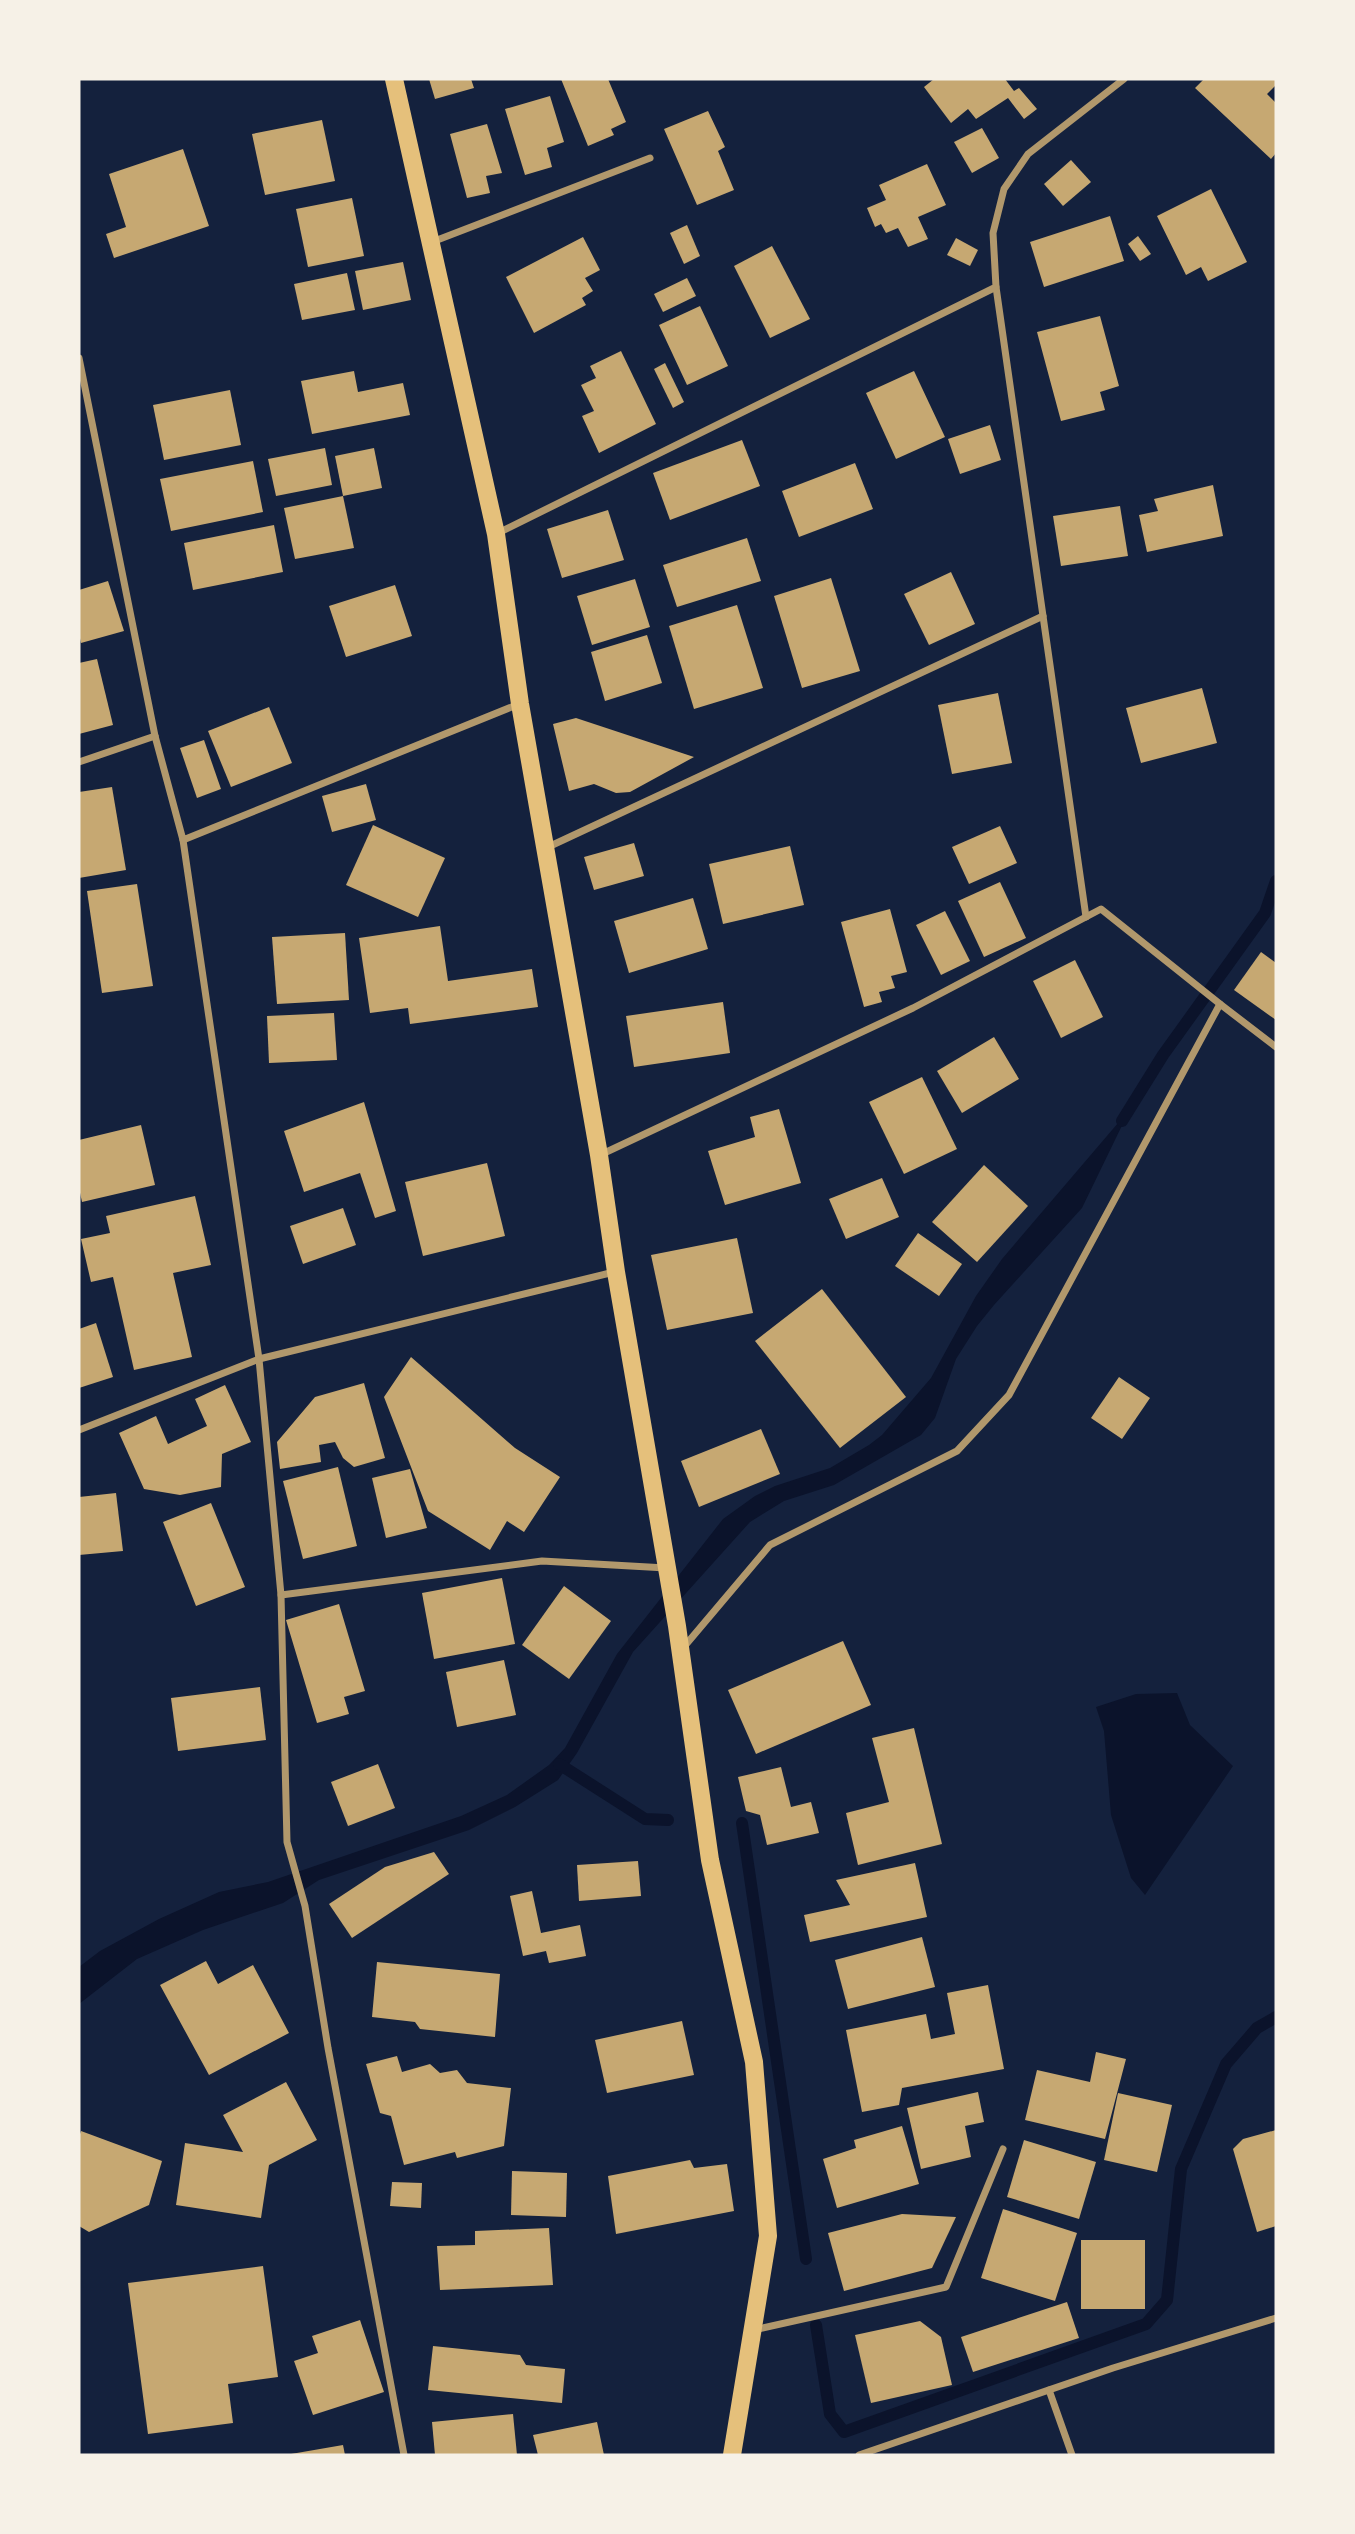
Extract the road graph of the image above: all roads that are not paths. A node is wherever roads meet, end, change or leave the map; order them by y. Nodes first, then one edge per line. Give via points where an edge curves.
1 (394, 79) edge
2 (1124, 79) edge
3 (650, 158) dead end
4 (429, 243) junction
5 (996, 287) junction
6 (79, 358) edge
7 (496, 534) junction
8 (1043, 616) junction
9 (520, 704) junction
10 (155, 736) junction
11 (79, 762) edge
12 (184, 840) junction
13 (545, 848) junction
14 (1086, 918) junction
15 (1218, 1002) junction
16 (1276, 1046) edge
17 (599, 1155) junction
18 (616, 1272) junction
19 (259, 1359) junction
20 (79, 1430) edge
21 (666, 1568) junction
22 (281, 1595) junction
23 (681, 1651) junction
24 (1003, 2149) dead end
25 (1276, 2318) edge
26 (751, 2331) junction
27 (1049, 2390) junction
28 (404, 2455) edge
29 (732, 2455) edge
30 (859, 2455) edge
31 (1072, 2455) edge

1 - 4 main road
2 - 5 street via 1028,154 1004,189 993,233
3 - 4 street
4 - 7 main road
5 - 7 street
5 - 8 street
6 - 10 street
7 - 9 main road
8 - 13 street
8 - 14 street
9 - 12 street
9 - 13 main road
10 - 11 street
10 - 12 street
12 - 19 street
13 - 17 main road
14 - 15 street via 1101,909
14 - 17 street via 914,1008
15 - 16 street
15 - 23 street via 1009,1395 957,1451 770,1545
17 - 18 main road
18 - 19 street
18 - 21 main road
19 - 20 street
19 - 22 street
21 - 22 street via 542,1561
21 - 23 main road
22 - 28 street via 287,1842 305,1906 327,2048
23 - 26 main road via 710,1860 754,2062 768,2236
24 - 26 street via 946,2287
25 - 27 street
26 - 29 main road
27 - 30 street
27 - 31 street

